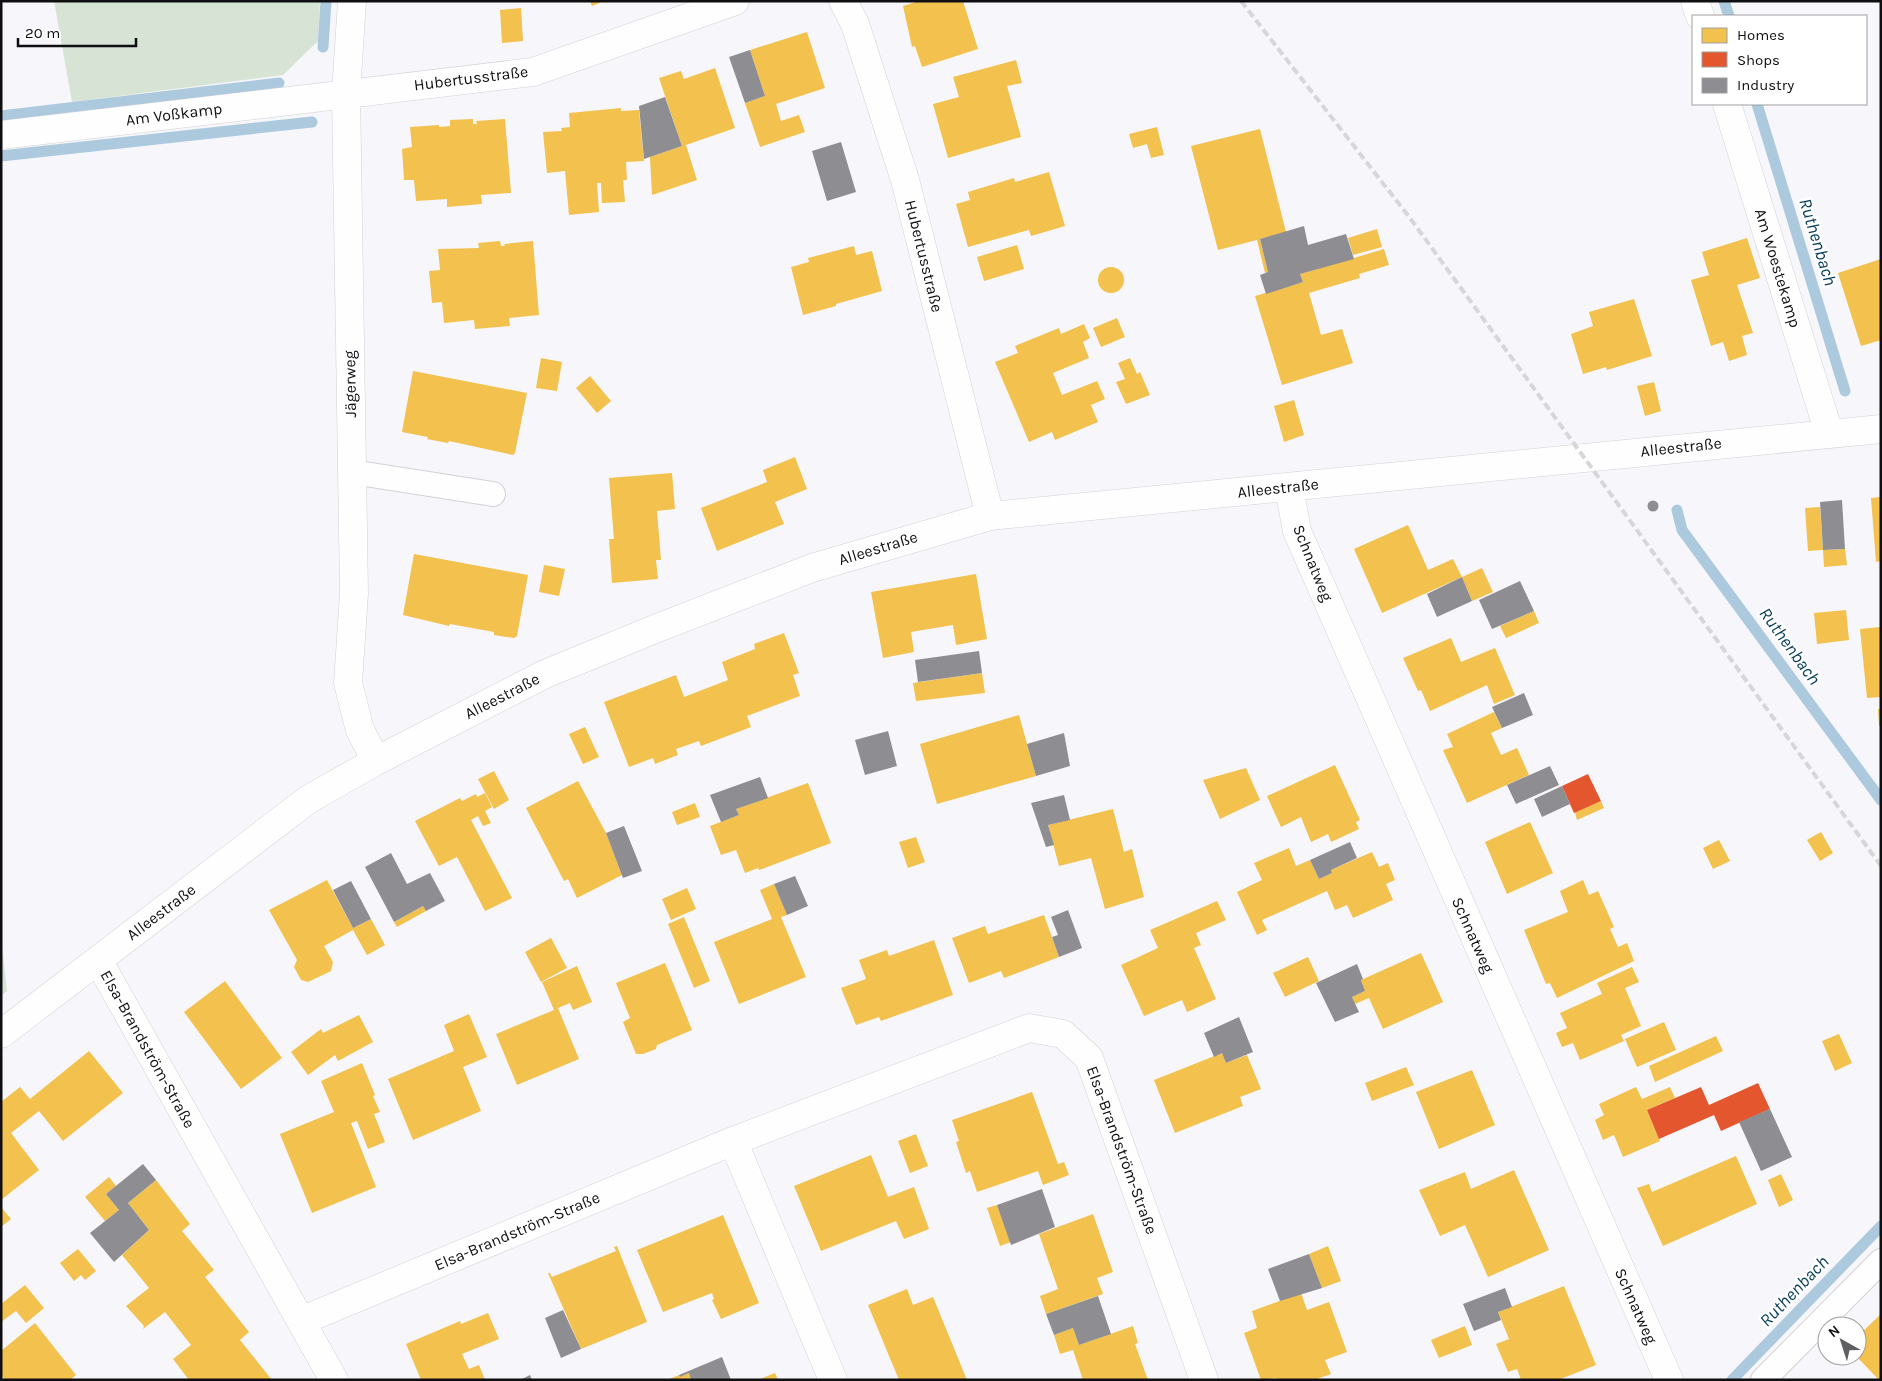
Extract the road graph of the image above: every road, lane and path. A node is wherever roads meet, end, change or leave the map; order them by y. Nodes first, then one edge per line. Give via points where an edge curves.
1 (352, 1) edge
2 (735, 1) edge
3 (843, 1) edge
4 (1695, 1) edge
5 (1700, 15) edge
6 (346, 93) junction
7 (1727, 105) edge
8 (1, 135) edge
9 (1881, 429) edge
10 (1829, 433) junction
11 (352, 472) junction
12 (1289, 487) junction
13 (493, 494) dead end
14 (990, 516) junction
15 (376, 761) junction
16 (98, 960) junction
17 (1, 1034) edge
18 (733, 1142) junction
19 (1881, 1261) edge
20 (301, 1321) junction
21 (334, 1380) edge
22 (832, 1380) edge
23 (1204, 1380) edge
24 (1669, 1380) edge
25 (1764, 1380) edge

1 - 6 street, Jägerweg
2 - 6 street, Hubertusstraße via 533,72
3 - 14 street, Hubertusstraße via 855,24 905,180
4 - 5 street
6 - 8 street, Am Voßkamp
6 - 11 street, Jägerweg
7 - 10 street, Am Woestekamp
9 - 10 street, Alleestraße
10 - 12 street, Alleestraße
11 - 13 lane
11 - 15 street, Jägerweg via 354,593 348,684 360,730
12 - 14 street, Alleestraße
12 - 24 street, Schnatweg via 1301,540
14 - 15 street, Alleestraße via 812,568 660,627 545,674
15 - 16 street, Alleestraße via 309,799
16 - 17 street, Alleestraße
16 - 20 street, Elsa-Brandström-Straße
18 - 20 street, Elsa-Brandström-Straße
18 - 22 street
18 - 23 street, Elsa-Brandström-Straße via 1029,1028 1063,1034 1089,1058
19 - 25 lane
20 - 21 street, Elsa-Brandström-Straße

